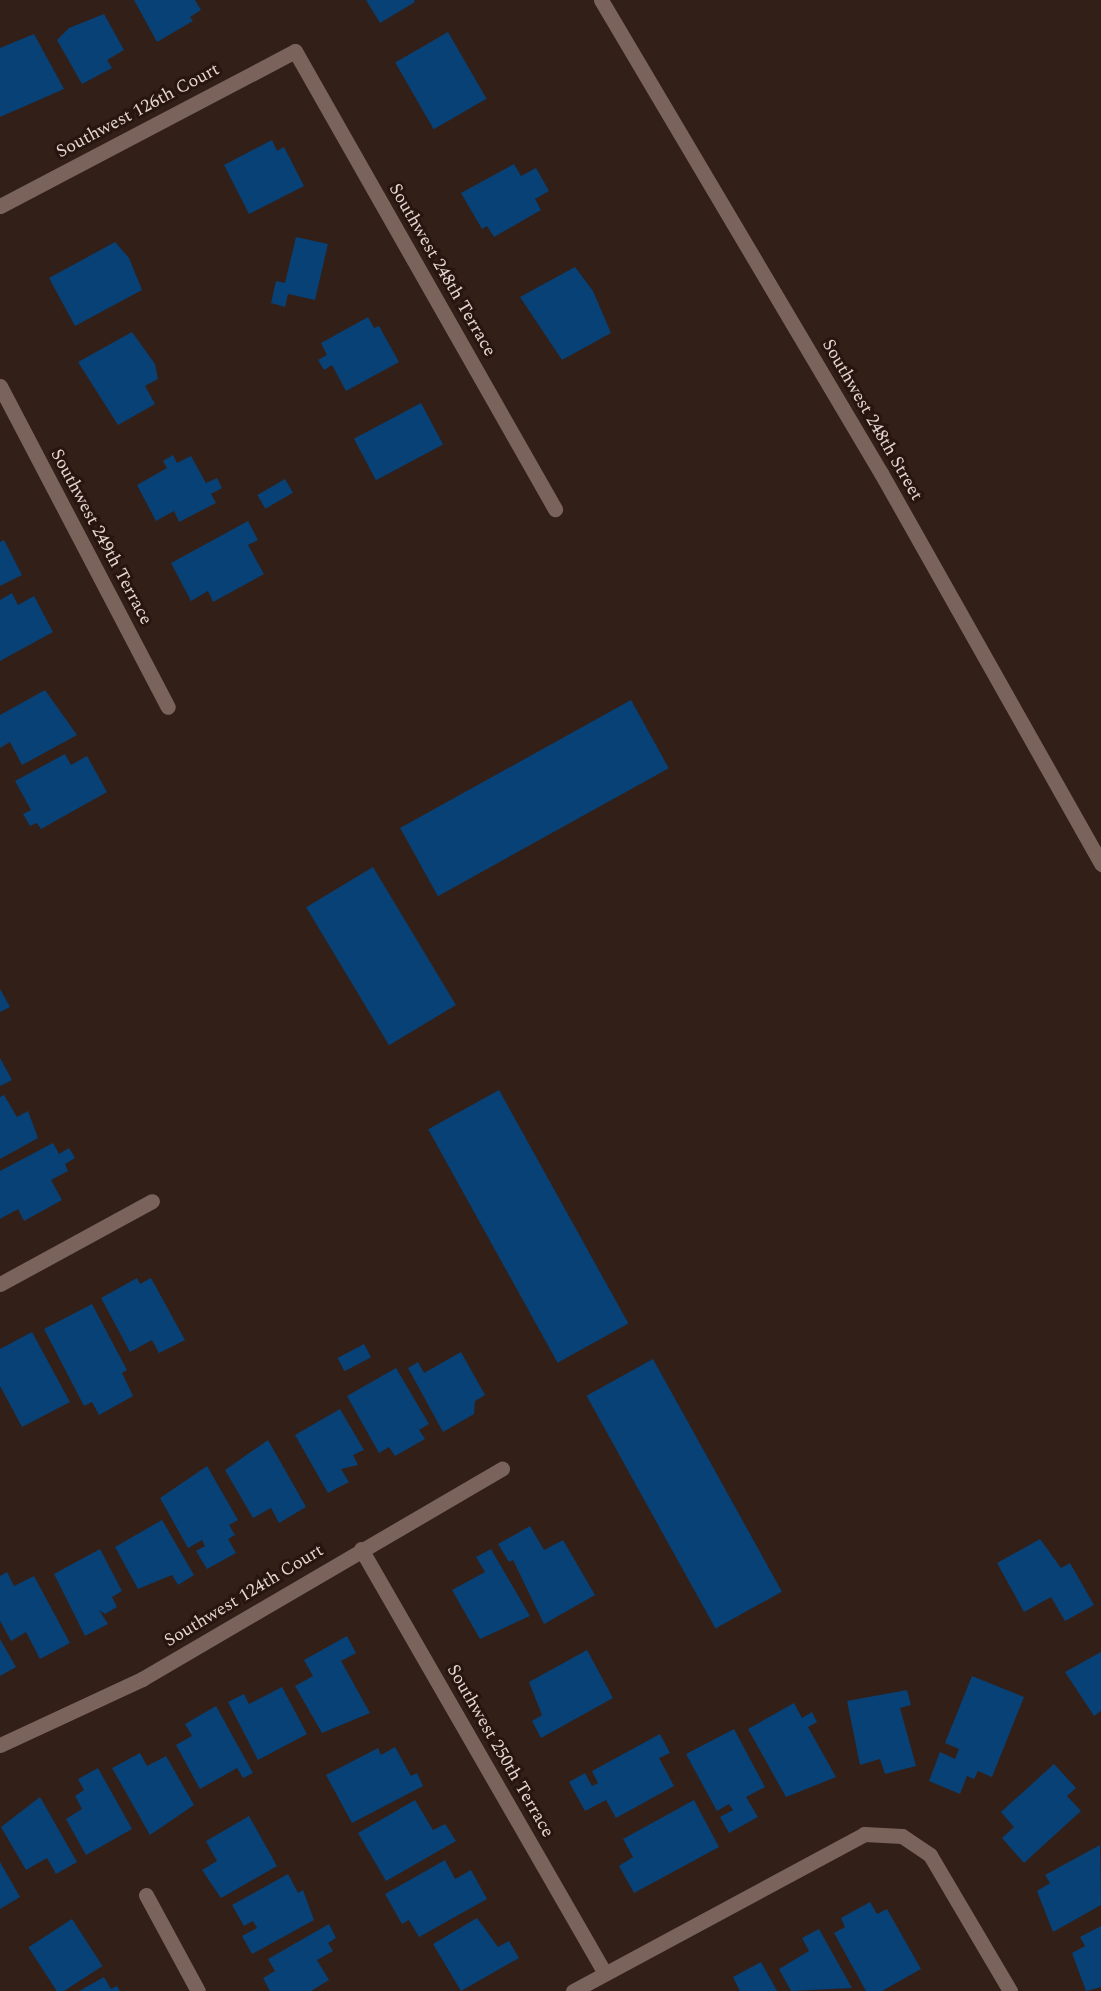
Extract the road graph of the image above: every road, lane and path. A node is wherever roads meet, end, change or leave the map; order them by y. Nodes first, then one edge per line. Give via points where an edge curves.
1 (602, 0) edge
2 (295, 51) joint
3 (0, 206) edge
4 (0, 386) edge
5 (555, 509) dead end
6 (168, 707) dead end
7 (1101, 864) edge
8 (152, 1201) dead end
9 (0, 1284) edge
10 (502, 1469) dead end
11 (361, 1549) junction
12 (0, 1745) edge
13 (146, 1895) dead end
14 (605, 1973) junction
15 (198, 1991) edge
16 (573, 1991) edge
17 (1010, 1991) edge

1 - 7 street, Southwest 248th Street via 880,472
2 - 3 street, Southwest 126th Court
2 - 5 street, Southwest 248th Terrace
4 - 6 street, Southwest 249th Terrace
8 - 9 street
10 - 11 street, Southwest 124th Court
11 - 12 street, Southwest 124th Court via 142,1679
11 - 14 street, Southwest 250th Terrace
13 - 15 street
14 - 16 street
14 - 17 street via 864,1834 902,1836 930,1855

